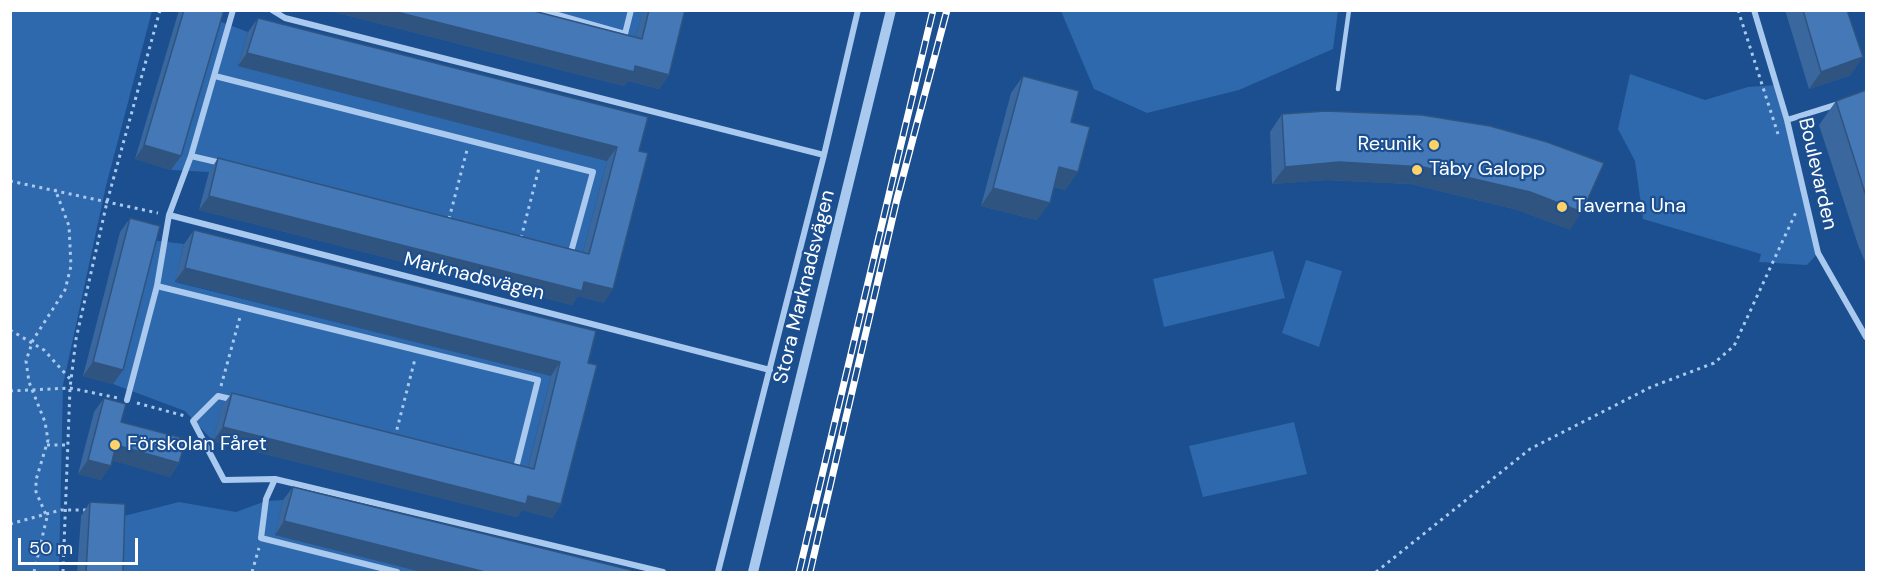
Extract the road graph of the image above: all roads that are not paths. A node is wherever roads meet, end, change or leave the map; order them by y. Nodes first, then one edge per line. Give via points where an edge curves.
1 (233, 10) edge
2 (272, 10) edge
3 (540, 10) edge
4 (631, 10) edge
5 (858, 10) edge
6 (891, 10) edge
7 (1348, 10) edge
8 (1754, 10) edge
9 (214, 76) junction
10 (1338, 89) dead end
11 (1844, 102) edge
12 (1787, 120) junction
13 (824, 155) junction
14 (191, 156) junction
15 (225, 164) edge
16 (169, 215) junction
17 (561, 250) edge
18 (158, 286) junction
19 (1866, 337) edge
20 (770, 370) junction
21 (127, 400) road end
22 (240, 401) edge
23 (504, 465) edge
24 (275, 479) junction
25 (397, 573) edge
26 (663, 573) edge
27 (718, 573) edge
28 (753, 573) edge

1 - 9 street
2 - 13 street via 285,18
3 - 4 street via 625,33
5 - 13 street
6 - 28 street, Stora Marknadsvägen
7 - 10 lane
8 - 12 street, Boulevarden
9 - 14 street
9 - 17 street via 593,172 572,252
11 - 12 street
12 - 19 street, Boulevarden via 1818,254
13 - 20 street
14 - 15 street
14 - 16 street
16 - 18 street
16 - 20 street, Marknadsvägen
18 - 21 street
18 - 23 street via 538,380 516,468
20 - 27 street
22 - 24 street via 219,396 193,421 224,480
24 - 25 street via 266,499 261,538
24 - 26 street

